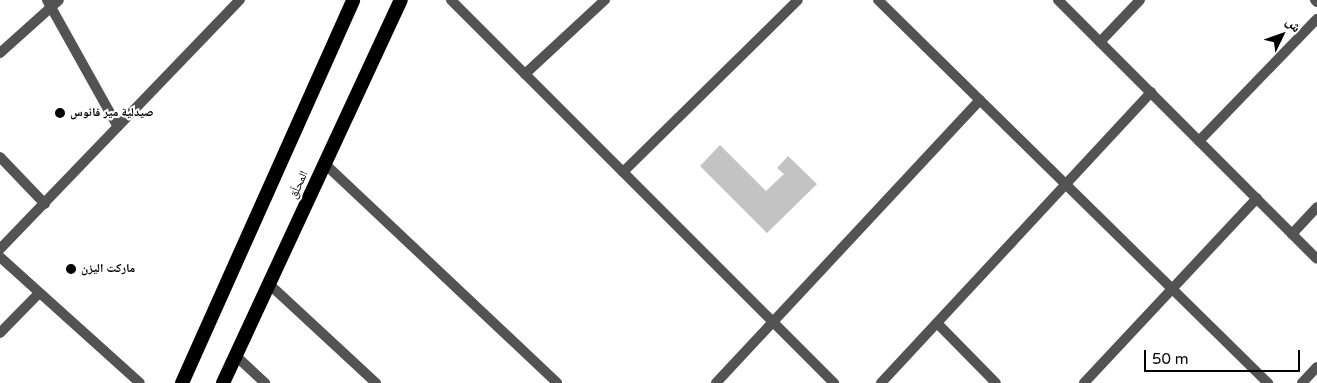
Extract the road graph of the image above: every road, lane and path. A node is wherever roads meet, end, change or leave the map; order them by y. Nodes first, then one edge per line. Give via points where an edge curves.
1 (59, 0) edge
2 (240, 0) edge
3 (353, 0) edge
4 (401, 0) edge
5 (451, 0) edge
6 (605, 0) edge
7 (798, 0) edge
8 (878, 0) edge
9 (1058, 0) edge
10 (1140, 0) edge
11 (49, 4) edge
12 (1317, 19) edge
13 (1100, 42) junction
14 (0, 53) edge
15 (525, 74) junction
16 (1151, 92) junction
17 (980, 100) junction
18 (118, 127) junction
19 (1199, 141) junction
20 (0, 158) edge
21 (325, 164) junction
22 (623, 172) junction
23 (1066, 184) junction
24 (1257, 198) junction
25 (44, 204) junction
26 (1317, 207) edge
27 (1292, 234) junction
28 (0, 249) edge
29 (0, 257) edge
30 (1317, 259) edge
31 (269, 284) junction
32 (1172, 288) junction
33 (39, 293) junction
34 (773, 322) junction
35 (937, 323) junction
36 (0, 333) edge
37 (236, 356) junction
38 (1317, 367) edge
39 (140, 383) edge
40 (182, 383) edge
41 (223, 383) edge
42 (265, 383) edge
43 (376, 383) edge
44 (558, 383) edge
45 (716, 383) edge
46 (834, 383) edge
47 (881, 383) edge
48 (996, 383) edge
49 (1084, 383) edge
50 (1268, 383) edge
51 (1302, 383) edge

1 - 11 street
2 - 18 street
3 - 40 highway
4 - 21 highway, المحلّق
5 - 15 street
6 - 15 street
7 - 22 street
8 - 17 street
9 - 13 street
10 - 13 street
11 - 14 street
11 - 18 street
12 - 19 street
13 - 16 street
15 - 22 street
16 - 19 street
16 - 23 street
17 - 23 street
17 - 34 street
18 - 25 street
19 - 24 street
20 - 25 street
21 - 31 highway, المحلّق
21 - 44 street
22 - 34 street
23 - 32 street
23 - 35 street
24 - 27 street
24 - 32 street
25 - 28 street
26 - 27 street
27 - 30 street
29 - 33 street
31 - 37 highway, المحلّق
31 - 43 street
32 - 49 street
32 - 50 street
33 - 36 street
33 - 39 street
34 - 45 street
34 - 46 street
35 - 47 street
35 - 48 street
37 - 41 highway, المحلّق
37 - 42 street
38 - 51 street

